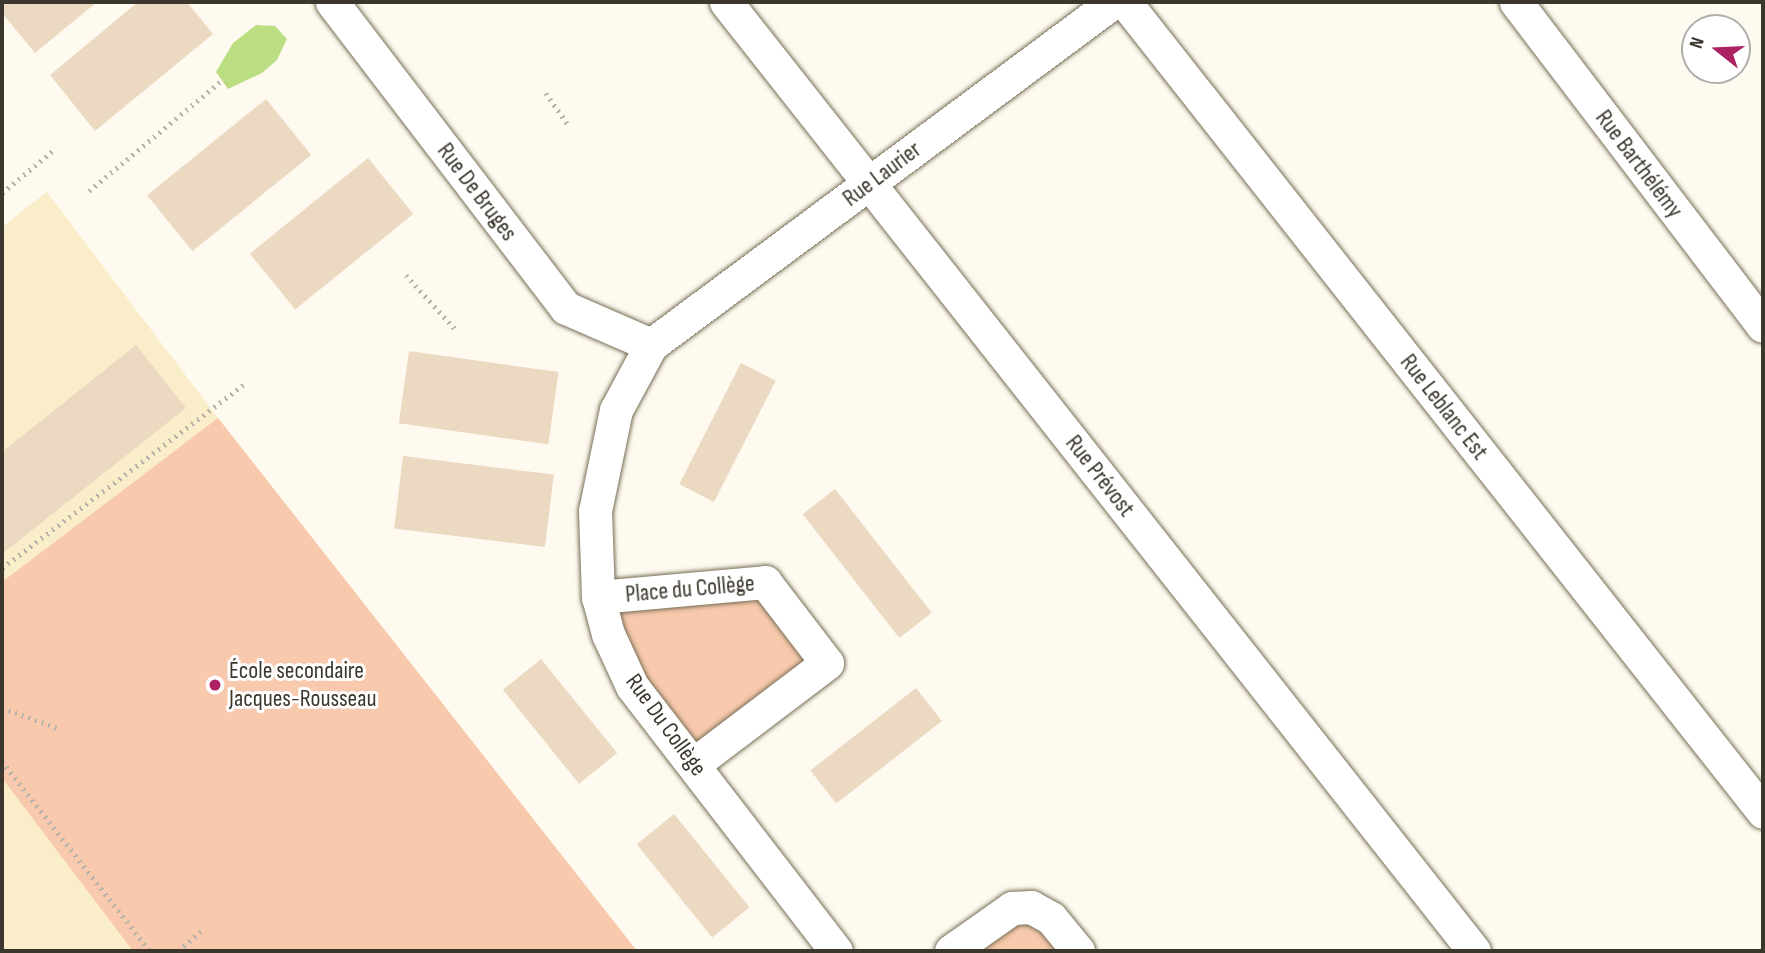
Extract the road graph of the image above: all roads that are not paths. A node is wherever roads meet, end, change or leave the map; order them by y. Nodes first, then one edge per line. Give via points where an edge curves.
1 (332, 2) edge
2 (726, 2) edge
3 (1113, 2) edge
4 (1125, 2) edge
5 (1516, 2) edge
6 (870, 183) junction
7 (1763, 326) edge
8 (651, 345) junction
9 (598, 597) junction
10 (694, 765) junction
11 (1763, 812) edge
12 (836, 951) edge
13 (951, 951) edge
14 (1078, 951) edge
15 (1474, 951) edge

1 - 8 street, Rue De Bruges via 566,308
2 - 6 street, Rue Prévost
3 - 6 street, Rue Laurier
4 - 11 street, Rue Leblanc Est
5 - 7 street, Rue Barthélémy
6 - 8 street, Rue Laurier
6 - 15 street, Rue Prévost
8 - 9 street, Rue Du Collège via 616,410 594,511
9 - 10 street, Rue Du Collège via 608,635 632,686
9 - 10 street, Place du Collège via 765,582 827,663
10 - 12 street, Rue Du Collège
13 - 14 street via 1012,908 1031,907 1051,918

